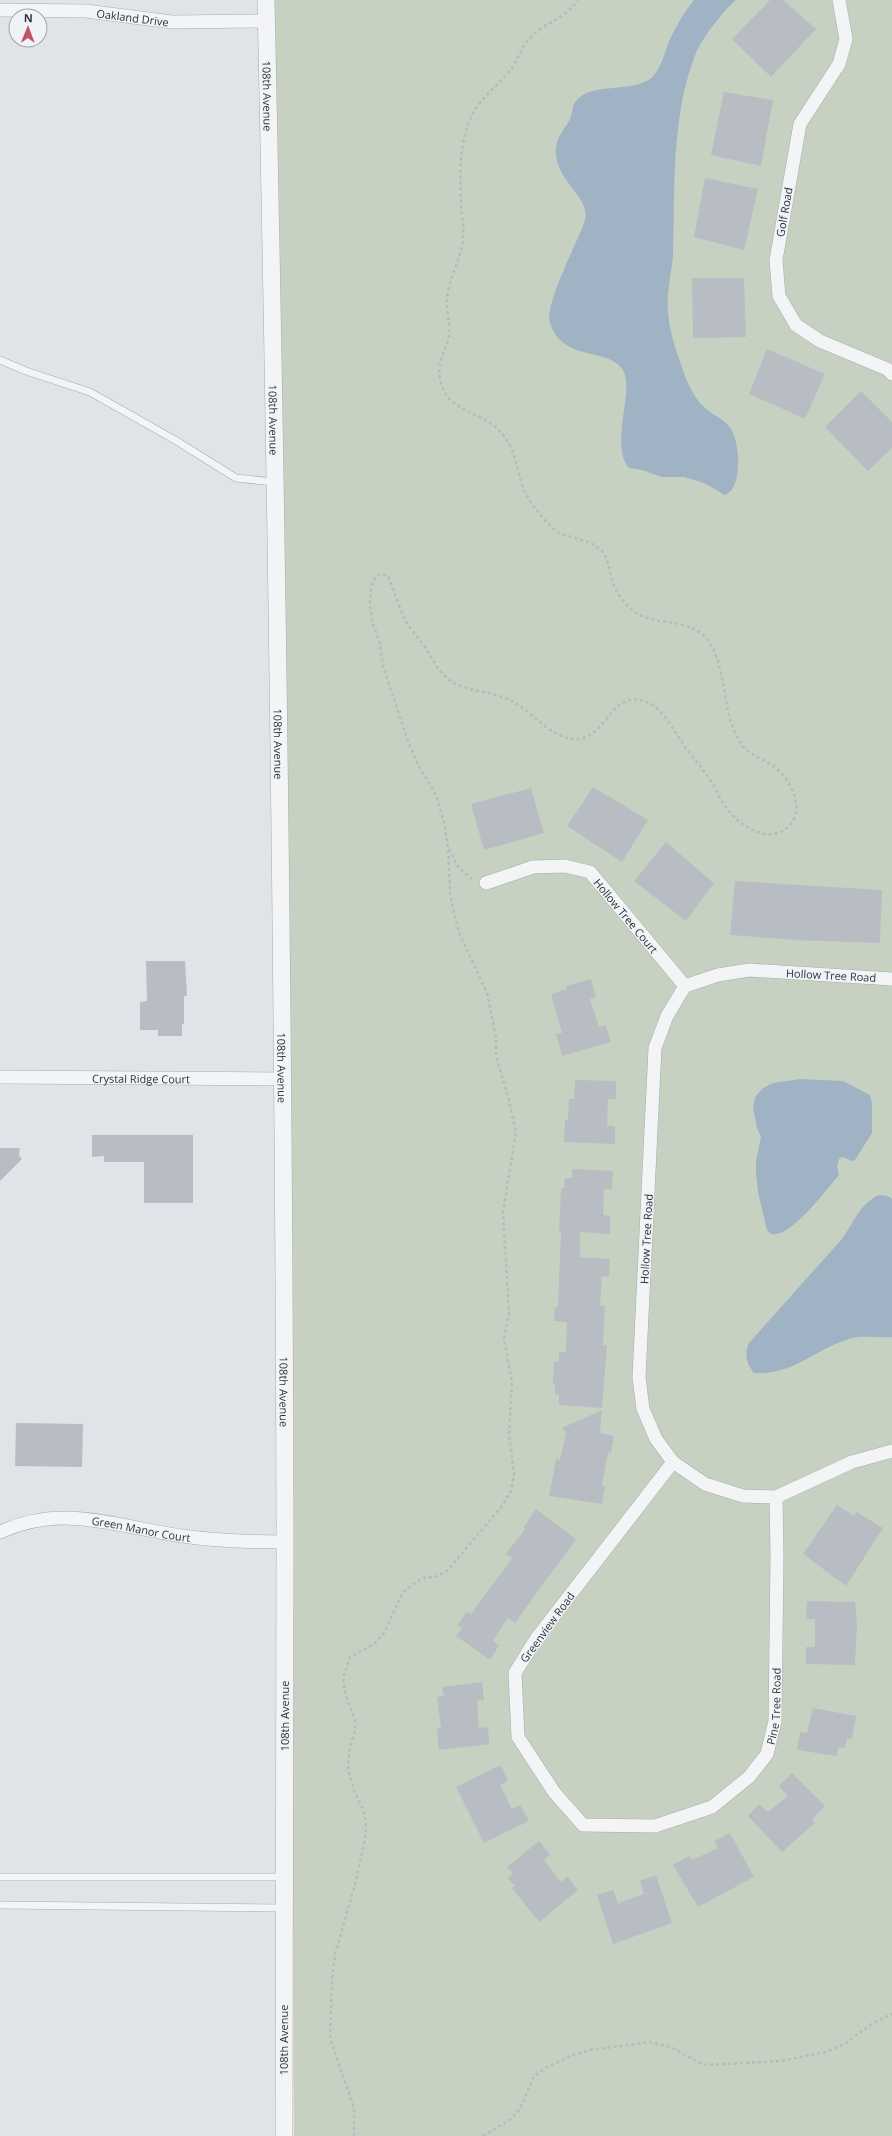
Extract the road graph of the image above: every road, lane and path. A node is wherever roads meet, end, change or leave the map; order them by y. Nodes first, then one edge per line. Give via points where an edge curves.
1 (266, 0) edge
2 (578, 0) edge
3 (838, 0) edge
4 (0, 10) edge
5 (266, 21) junction
6 (0, 360) edge
7 (892, 374) edge
8 (274, 482) junction
9 (448, 847) junction
10 (486, 882) joint
11 (892, 979) edge
12 (685, 986) junction
13 (0, 1077) edge
14 (282, 1079) junction
15 (892, 1451) edge
16 (672, 1462) junction
17 (776, 1497) junction
18 (0, 1532) edge
19 (285, 1542) junction
20 (583, 1826) joint
21 (0, 1877) edge
22 (283, 1877) junction
23 (0, 1905) edge
24 (283, 1908) junction
25 (892, 2014) edge
26 (284, 2136) edge
27 (354, 2136) edge
28 (483, 2136) edge

1 - 5 street, 108th Avenue
2 - 9 path via 566,14 544,26 530,38 511,68 476,107 463,138 461,177 464,240 447,294 446,305 450,322 448,338 439,363 440,380 447,396 457,406 496,426 506,439 516,459 524,491 540,515 555,530 598,546 609,561 610,578 620,597 638,614 687,625 704,636 716,653 725,702 740,743 756,758 774,766 789,782 797,802 796,818 786,830 771,835 755,832 736,820 661,712 649,702 635,699 621,702 593,734 581,739 568,738 556,733 506,697 461,686 451,681 440,671 414,634 388,576 381,574 375,577 371,586 372,622 380,643 383,666 408,741 418,765 436,795
3 - 7 street, Golf Road via 846,39 839,64 800,124 776,260 779,296 796,324 808,333
4 - 5 street, Oakland Drive via 86,11 172,22
5 - 8 street, 108th Avenue
6 - 8 lane via 90,392 236,478
8 - 14 street, 108th Avenue
9 - 10 path via 459,868 470,879
9 - 27 path via 450,892 454,914 460,935 487,993 496,1037 496,1056 516,1133 503,1212 509,1313 504,1338 512,1382 509,1434 514,1474 511,1491 502,1506 447,1571 435,1577 422,1578 402,1592 384,1634 374,1644 350,1657 346,1666 346,1696 355,1730 349,1752 348,1769 366,1823 356,1881 335,1954 330,2038 354,2108
10 - 12 street, Hollow Tree Court via 533,867 565,866 590,872
11 - 12 street, Hollow Tree Road via 749,970 718,975
12 - 16 street, Hollow Tree Road via 667,1016 655,1048 639,1377 643,1409 656,1439
13 - 14 street, Crystal Ridge Court
14 - 19 street, 108th Avenue
15 - 17 street, Hollow Tree Road via 852,1462
16 - 17 street, Hollow Tree Road via 705,1484 743,1496
16 - 20 street, Greenview Road via 536,1639 515,1673 518,1736 554,1792
17 - 20 street, Pine Tree Road via 778,1556 775,1721 767,1754 750,1776 712,1807 655,1826
18 - 19 street, Green Manor Court via 38,1519 70,1518 103,1520 180,1536 225,1542
19 - 22 street, 108th Avenue
21 - 22 lane
22 - 24 street, 108th Avenue
23 - 24 lane
24 - 26 street, 108th Avenue
25 - 28 path via 873,2023 846,2043 826,2052 781,2061 704,2065 671,2047 650,2042 590,2050 573,2055 534,2076 520,2109 511,2119

